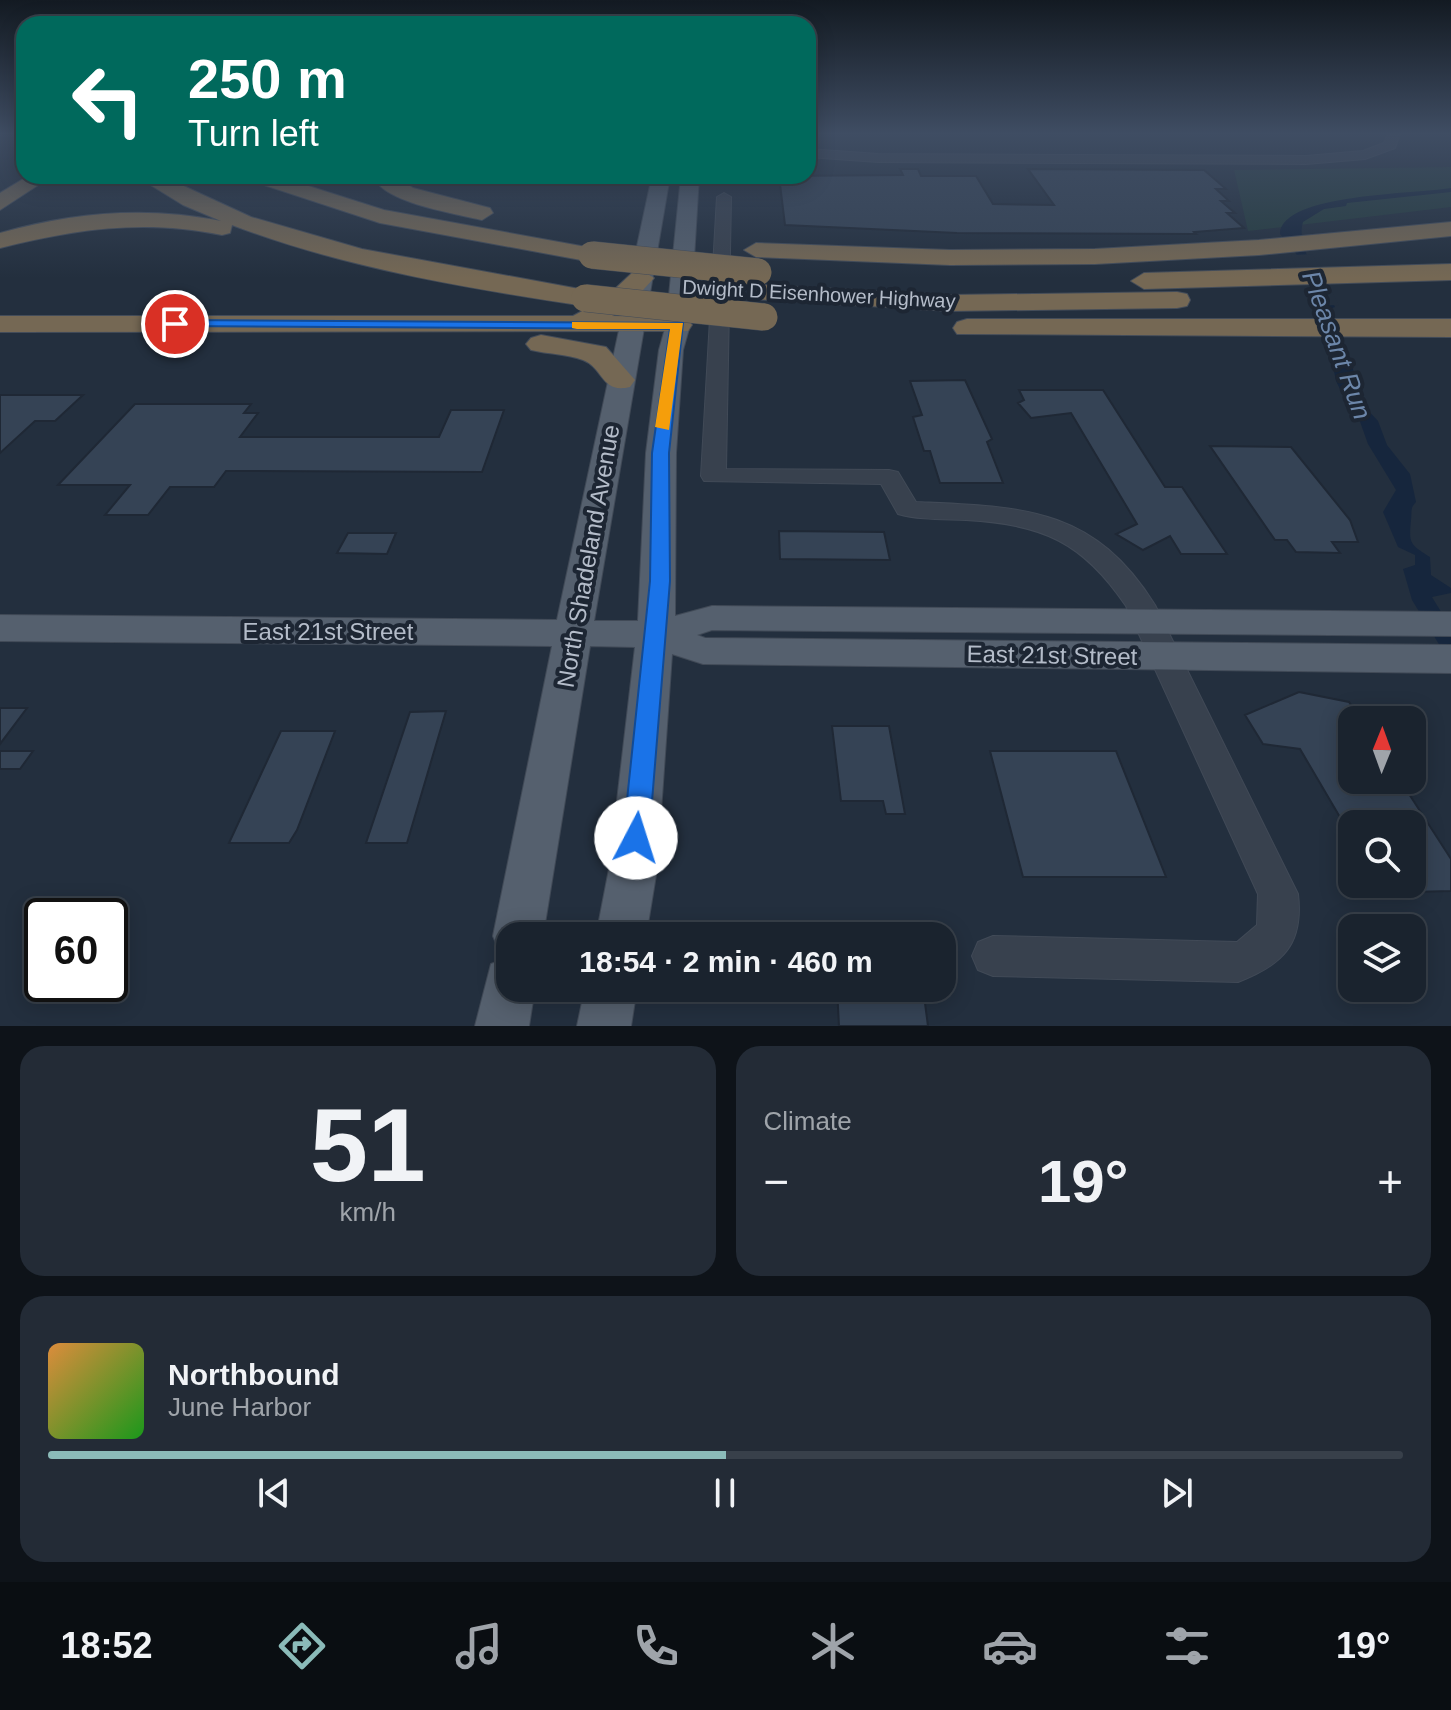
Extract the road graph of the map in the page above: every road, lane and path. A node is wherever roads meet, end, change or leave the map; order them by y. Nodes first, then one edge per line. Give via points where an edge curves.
1 (30, 184) edge
2 (162, 184) edge
3 (338, 184) edge
4 (388, 184) edge
5 (659, 184) edge
6 (689, 184) edge
7 (248, 185) edge
8 (724, 197) dead end
9 (0, 203) edge
10 (1451, 226) edge
11 (0, 241) edge
12 (1451, 254) edge
13 (1356, 261) junction
14 (591, 266) junction
15 (436, 272) junction
16 (1259, 272) junction
17 (1451, 272) edge
18 (641, 278) junction
19 (760, 283) junction
20 (1451, 293) edge
21 (1451, 317) edge
22 (0, 324) edge
23 (1381, 325) junction
24 (1451, 328) edge
25 (536, 334) junction
26 (632, 334) junction
27 (675, 334) junction
28 (0, 336) edge
29 (619, 380) junction
30 (1451, 624) edge
31 (0, 628) edge
32 (574, 633) junction
33 (655, 634) junction
34 (1157, 639) junction
35 (1451, 659) edge
36 (521, 922) edge
37 (624, 922) edge
38 (993, 956) dead end
39 (506, 1002) edge
40 (608, 1002) edge
41 (502, 1026) edge
42 (604, 1026) edge

1 - 9 highway
2 - 15 highway via 281,233
3 - 14 highway via 432,210 569,234
4 - 14 highway
5 - 18 main road, North Shadeland Avenue
6 - 27 main road
7 - 14 highway, Dwight D Eisenhower Highway
8 - 34 street via 713,476 889,477 907,509 1020,517 1047,524 1075,535 1117,569
10 - 13 highway
11 - 15 highway via 86,222 172,219 354,261
12 - 13 highway
13 - 16 highway, Dwight D Eisenhower Highway
13 - 16 highway
13 - 17 highway, Dwight D Eisenhower Highway
13 - 20 highway, Dwight D Eisenhower Highway
14 - 15 highway
14 - 19 highway, bridge
14 - 19 highway, Dwight D Eisenhower Highway, bridge
16 - 19 highway, Dwight D Eisenhower Highway via 1101,283
16 - 19 highway, Dwight D Eisenhower Highway via 979,303
16 - 19 highway via 1046,258 900,257
18 - 25 highway via 613,306
18 - 26 main road, North Shadeland Avenue
19 - 23 highway via 1021,330
21 - 23 highway
22 - 25 highway
23 - 24 highway
25 - 26 highway
25 - 28 highway
25 - 29 highway via 595,353
26 - 27 highway
26 - 29 main road, North Shadeland Avenue
27 - 33 main road via 661,453
29 - 32 main road, North Shadeland Avenue
30 - 34 main road, East 21st Street
31 - 32 main road, East 21st Street
32 - 33 main road, East 21st Street
32 - 36 main road, North Shadeland Avenue
33 - 34 main road, East 21st Street via 703,651
33 - 37 main road
34 - 35 main road, East 21st Street
34 - 38 street via 1270,871 1281,914 1271,945 1238,962
39 - 41 main road
40 - 42 main road

